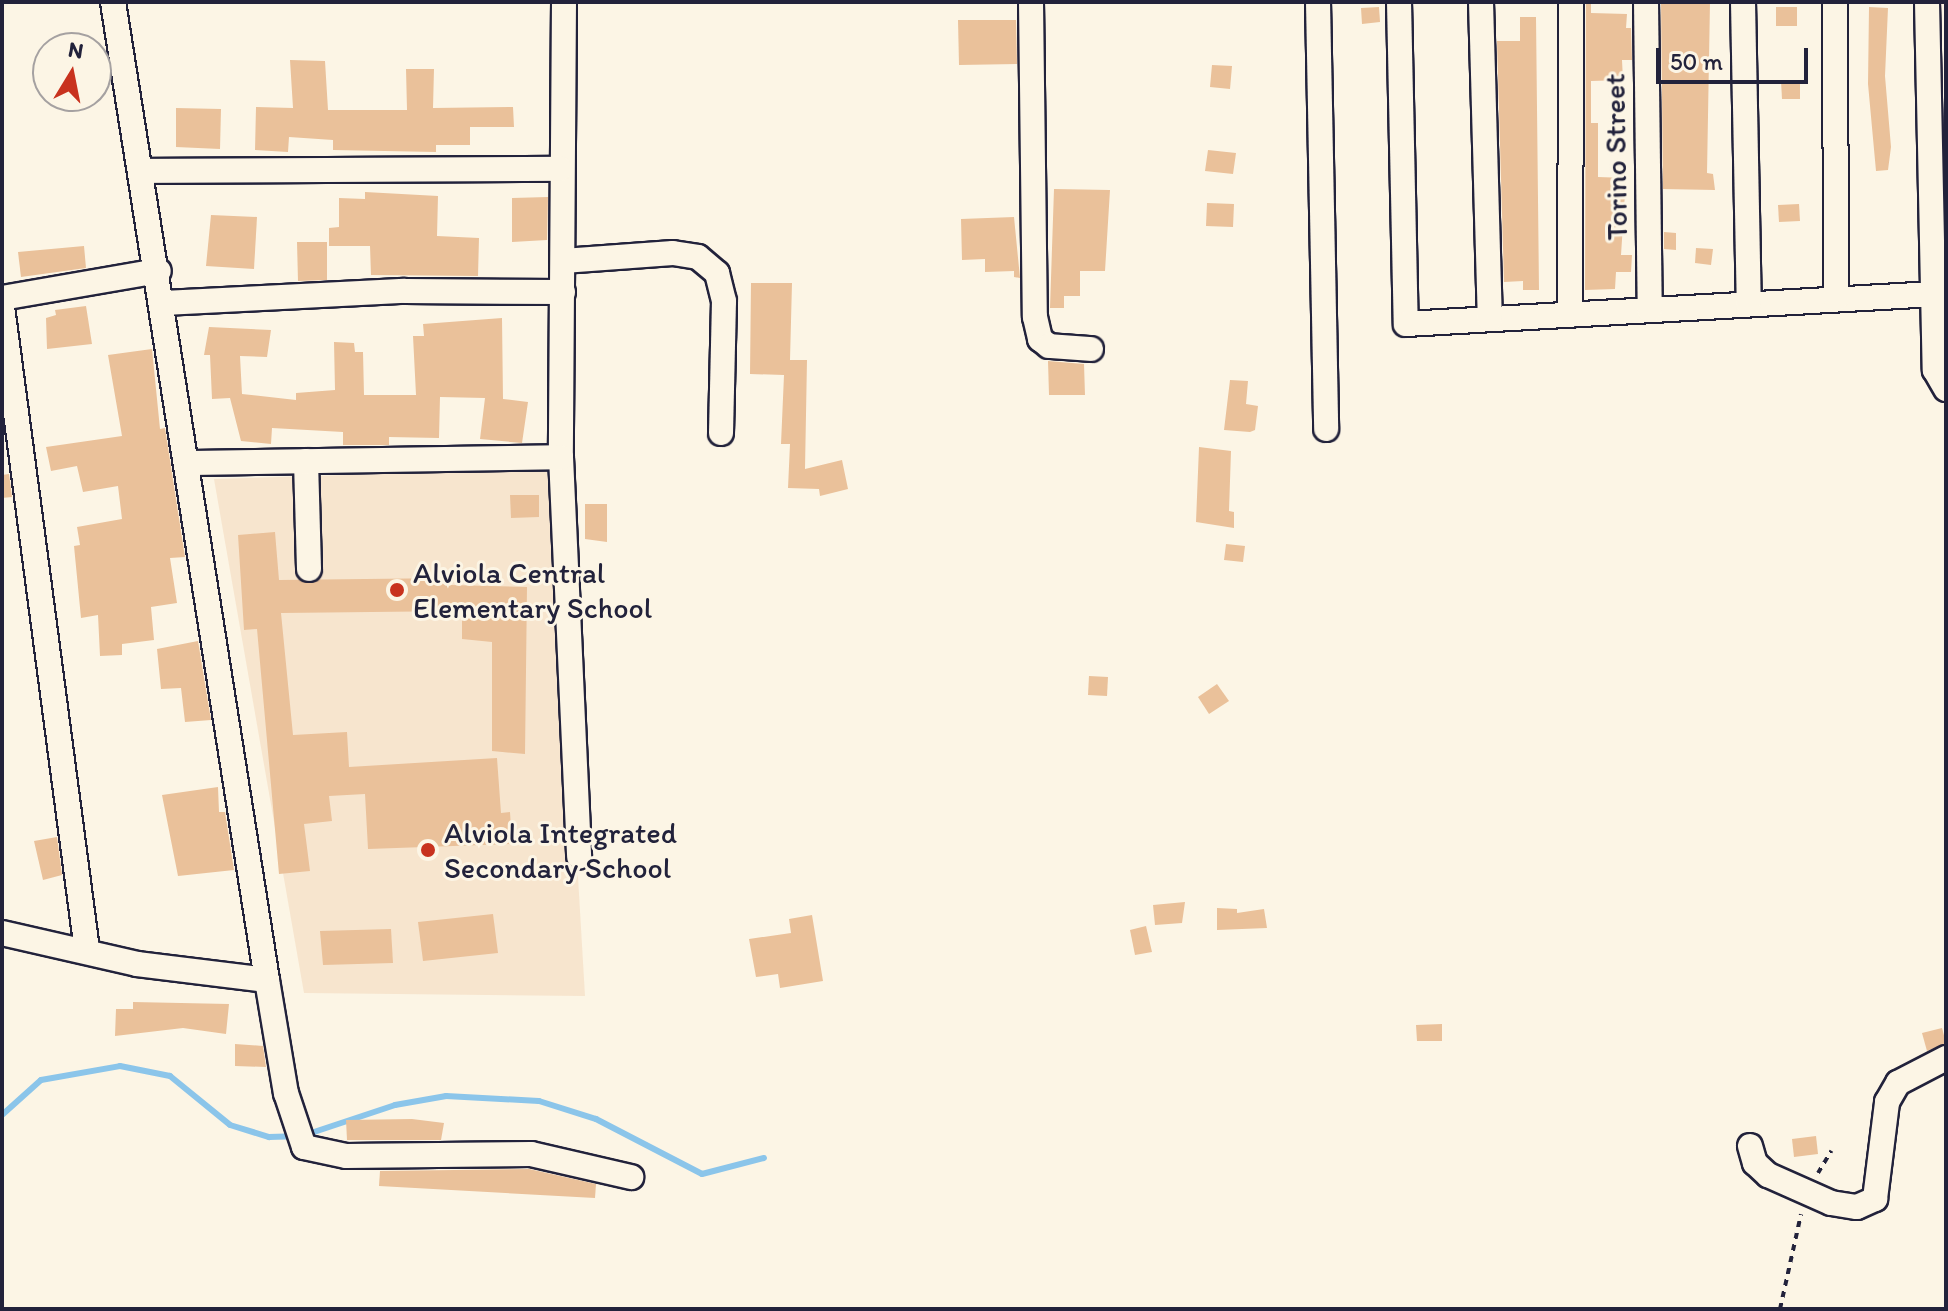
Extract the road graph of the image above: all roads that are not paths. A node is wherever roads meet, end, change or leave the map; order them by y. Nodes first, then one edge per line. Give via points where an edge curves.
1 (113, 2) edge
2 (564, 2) edge
3 (1031, 2) edge
4 (1318, 2) edge
5 (1399, 2) edge
6 (1481, 2) edge
7 (1571, 2) edge
8 (1646, 2) edge
9 (1743, 2) edge
10 (1835, 2) edge
11 (1927, 2) edge
12 (560, 169) junction
13 (142, 171) junction
14 (563, 261) junction
15 (159, 271) junction
16 (563, 292) junction
17 (1934, 294) junction
18 (2, 298) edge
19 (1836, 299) junction
20 (164, 303) junction
21 (1749, 304) junction
22 (2, 307) edge
23 (1650, 310) junction
24 (1570, 315) junction
25 (1490, 319) junction
26 (1091, 349) dead end
27 (1946, 389) edge
28 (1326, 429) dead end
29 (721, 433) dead end
30 (561, 457) junction
31 (306, 461) junction
32 (188, 463) junction
33 (309, 569) dead end
34 (579, 857) dead end
35 (2, 933) edge
36 (87, 950) junction
37 (267, 980) junction
38 (1946, 1058) edge
39 (1750, 1146) dead end
40 (631, 1177) dead end

1 - 13 street
2 - 12 street
3 - 26 street via 1035,317 1040,339 1049,346
4 - 28 street
5 - 25 street via 1406,324
6 - 25 street
7 - 24 street
8 - 23 street, Torino Street
9 - 21 street
10 - 19 street
11 - 17 street
12 - 13 street
12 - 14 street
13 - 15 street
14 - 16 street
14 - 29 street via 673,253 698,257 717,273 724,301
15 - 18 street
15 - 20 street
16 - 20 street via 405,291
16 - 30 street
17 - 19 street
17 - 27 street via 1935,370
19 - 21 street
20 - 32 street
21 - 23 street
22 - 36 street
23 - 24 street
24 - 25 street
30 - 31 street
30 - 34 street
31 - 32 street
31 - 33 street
32 - 37 street
35 - 36 street
36 - 37 street via 137,964
37 - 40 street via 286,1093 304,1147 346,1156 531,1154
38 - 39 street via 1898,1083 1887,1102 1875,1199 1857,1207 1831,1203 1768,1175 1755,1163

